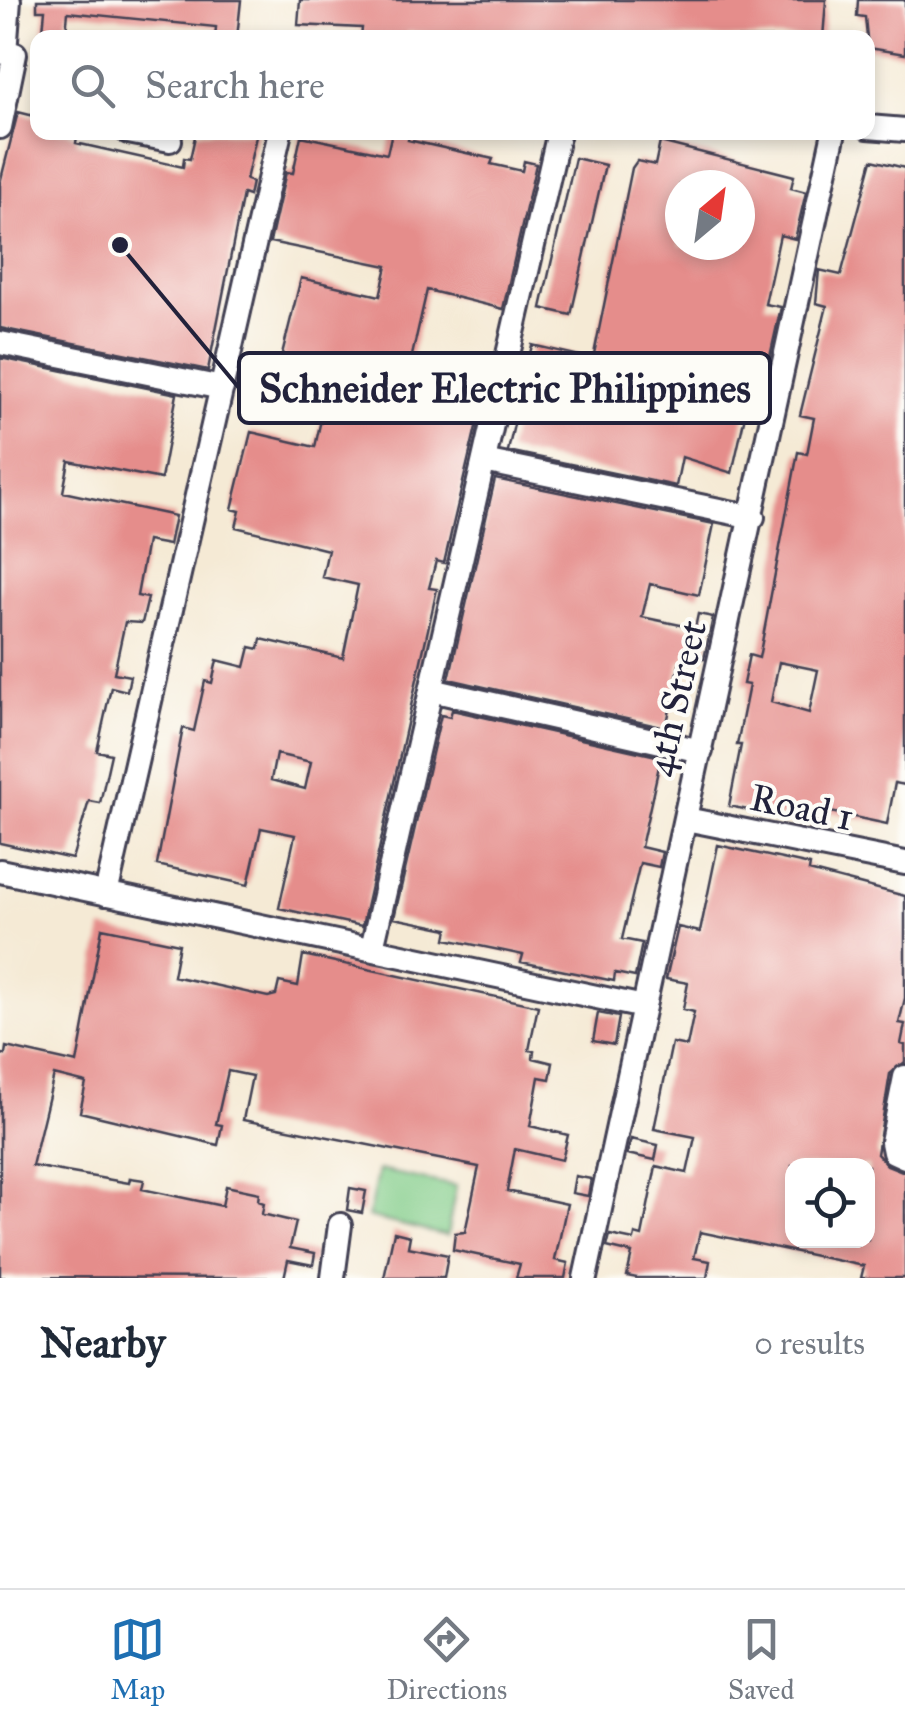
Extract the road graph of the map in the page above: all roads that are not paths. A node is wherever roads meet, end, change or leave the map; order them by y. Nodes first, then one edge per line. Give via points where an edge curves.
1 (9, 0) edge
2 (14, 54) edge
3 (0, 127) edge
4 (875, 128) edge
5 (905, 130) edge
6 (278, 140) edge
7 (557, 140) edge
8 (832, 140) edge
9 (0, 343) edge
10 (222, 388) junction
11 (484, 461) junction
12 (752, 517) junction
13 (431, 690) junction
14 (700, 751) junction
15 (686, 818) junction
16 (905, 863) edge
17 (0, 871) edge
18 (106, 894) junction
19 (372, 948) junction
20 (644, 1007) junction
21 (905, 1078) edge
22 (905, 1157) edge
23 (340, 1225) dead end
24 (333, 1278) edge
25 (585, 1278) edge

1 - 2 street
2 - 3 street
4 - 5 street
6 - 10 street
7 - 11 street
8 - 12 street, 4th Street
9 - 10 street
10 - 18 street
11 - 12 street
11 - 13 street
12 - 14 street, 4th Street
13 - 14 street
13 - 19 street
14 - 15 street, 4th Street
15 - 16 street, Road 1
15 - 20 street, 4th Street
17 - 18 street
18 - 19 street
19 - 20 street
20 - 25 street, 4th Street
21 - 22 street via 892,1142 894,1152
23 - 24 street

